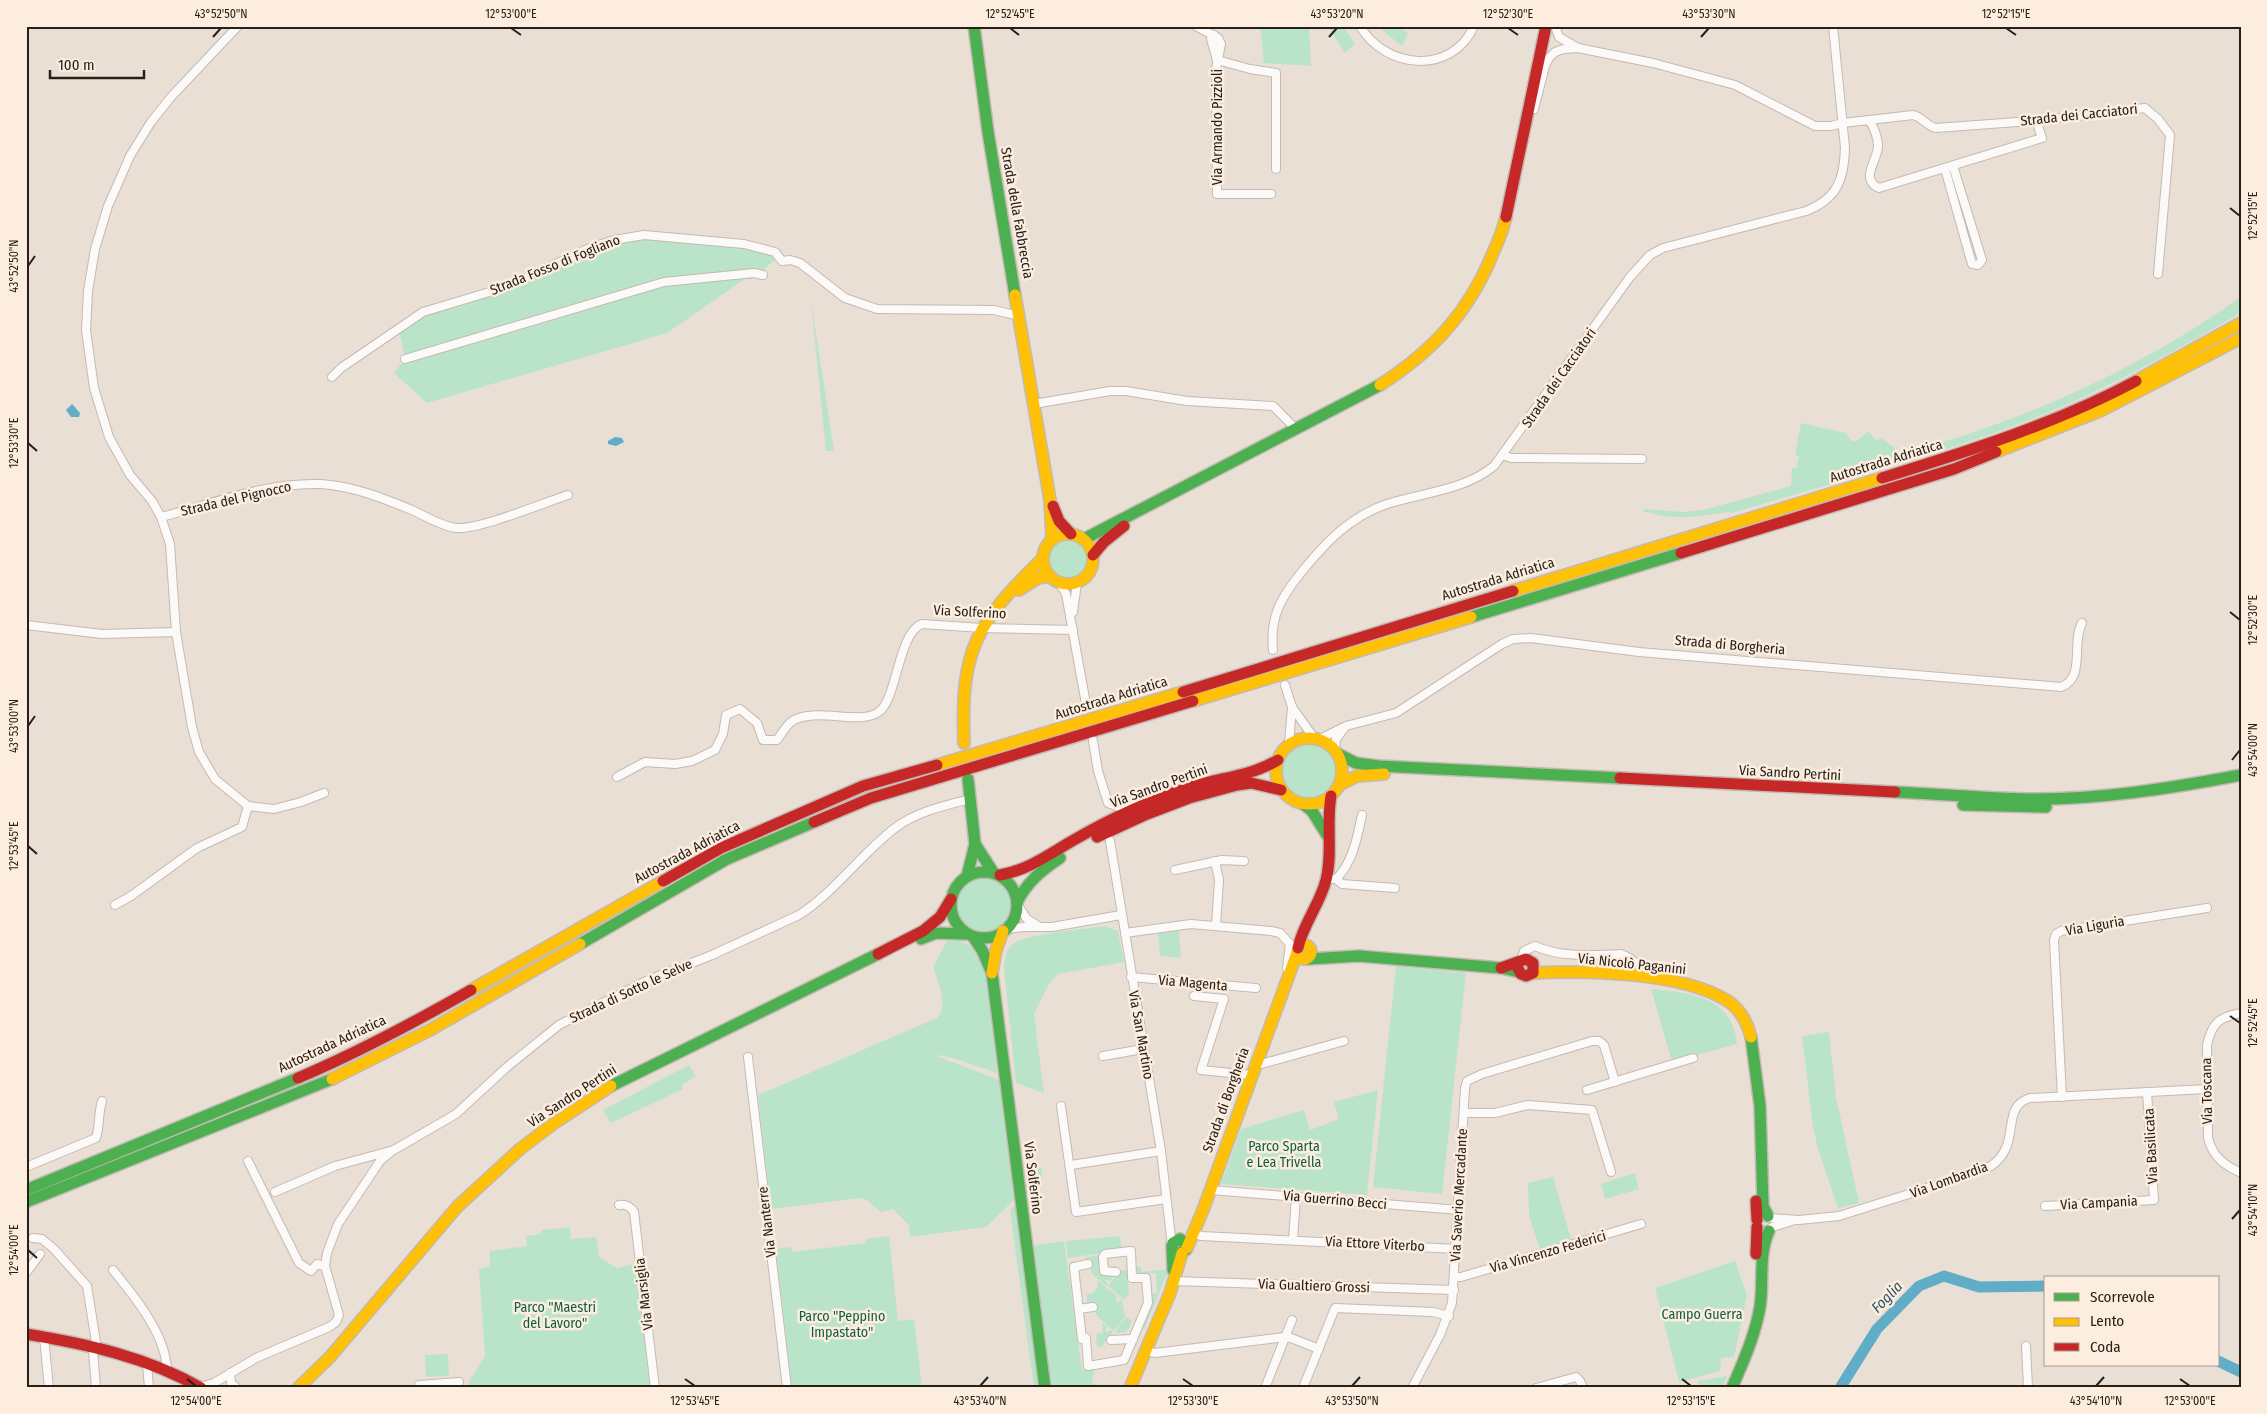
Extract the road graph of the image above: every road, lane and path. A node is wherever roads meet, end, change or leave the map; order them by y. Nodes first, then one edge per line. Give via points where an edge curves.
1 (238, 26) edge
2 (974, 26) edge
3 (1360, 26) edge
4 (1474, 26) edge
5 (1546, 26) edge
6 (1555, 26) edge
7 (1833, 26) edge
8 (1197, 27) edge
9 (1578, 48) junction
10 (1217, 60) junction
11 (1527, 119) junction
12 (1869, 120) junction
13 (2036, 120) junction
14 (1843, 123) junction
15 (1953, 166) junction
16 (1276, 169) dead end
17 (1944, 169) junction
18 (1270, 194) dead end
19 (2158, 274) dead end
20 (763, 275) dead end
21 (1020, 316) junction
22 (2241, 323) edge
23 (2241, 338) edge
24 (405, 359) dead end
25 (332, 377) dead end
26 (1034, 404) junction
27 (1296, 429) junction
28 (1503, 456) junction
29 (1642, 459) dead end
30 (568, 495) dead end
31 (1050, 500) junction
32 (1154, 503) junction
33 (161, 517) junction
34 (1071, 534) junction
35 (1052, 539) junction
36 (1084, 539) junction
37 (1093, 555) junction
38 (1043, 558) junction
39 (1054, 579) junction
40 (1077, 582) junction
41 (1006, 598) junction
42 (2082, 623) dead end
43 (26, 625) edge
44 (982, 628) junction
45 (1071, 628) junction
46 (176, 632) junction
47 (1273, 650) dead end
48 (1285, 685) dead end
49 (1086, 704) dead end
50 (1292, 707) junction
51 (1346, 726) junction
52 (1317, 738) junction
53 (1093, 741) dead end
54 (964, 743) dead end
55 (1289, 744) junction
56 (1337, 752) junction
57 (1278, 760) junction
58 (2241, 775) edge
59 (617, 777) dead end
60 (968, 779) dead end
61 (2241, 784) edge
62 (1340, 785) junction
63 (1281, 790) junction
64 (324, 793) dead end
65 (1331, 796) junction
66 (970, 799) junction
67 (1151, 802) junction
68 (1303, 804) junction
69 (248, 806) junction
70 (1362, 815) dead end
71 (1328, 836) junction
72 (1110, 841) dead end
73 (975, 844) junction
74 (1215, 861) junction
75 (1244, 861) dead end
76 (1175, 870) dead end
77 (996, 874) junction
78 (967, 876) junction
79 (1332, 879) junction
80 (1395, 888) dead end
81 (951, 899) junction
82 (1017, 903) junction
83 (115, 905) dead end
84 (2207, 908) dead end
85 (1121, 915) junction
86 (1216, 926) junction
87 (1042, 928) junction
88 (1004, 930) junction
89 (1126, 933) junction
90 (970, 936) junction
91 (1304, 952) junction
92 (1629, 957) junction
93 (1526, 965) junction
94 (992, 973) junction
95 (1612, 976) junction
96 (1131, 977) junction
97 (1663, 980) junction
98 (1256, 988) dead end
99 (1283, 993) junction
100 (1194, 996) dead end
101 (2241, 1013) edge
102 (1344, 1041) dead end
103 (1143, 1049) junction
104 (1103, 1056) dead end
105 (748, 1057) dead end
106 (1693, 1058) dead end
107 (1252, 1070) junction
108 (1615, 1082) junction
109 (2207, 1088) junction
110 (1587, 1090) dead end
111 (2148, 1092) junction
112 (2062, 1097) junction
113 (102, 1101) dead end
114 (1062, 1106) dead end
115 (1464, 1113) junction
116 (1161, 1150) junction
117 (392, 1151) junction
118 (363, 1157) junction
119 (248, 1161) dead end
120 (380, 1161) junction
121 (1071, 1165) junction
122 (26, 1167) edge
123 (1611, 1172) dead end
124 (2241, 1173) edge
125 (26, 1190) edge
126 (1211, 1190) junction
127 (275, 1192) dead end
128 (1296, 1197) junction
129 (1166, 1199) junction
130 (2154, 1200) joint
131 (26, 1202) edge
132 (622, 1205) dead end
133 (2045, 1206) dead end
134 (1459, 1210) junction
135 (1766, 1223) junction
136 (1641, 1224) dead end
137 (1193, 1233) junction
138 (33, 1238) dead end
139 (1293, 1240) junction
140 (1179, 1246) junction
141 (1457, 1248) junction
142 (40, 1254) dead end
143 (1088, 1264) dead end
144 (326, 1266) junction
145 (113, 1270) dead end
146 (1116, 1272) dead end
147 (26, 1273) edge
148 (1455, 1277) junction
149 (1174, 1282) junction
150 (1454, 1290) junction
151 (1093, 1307) dead end
152 (1079, 1309) junction
153 (1449, 1316) junction
154 (1292, 1320) dead end
155 (26, 1334) edge
156 (1140, 1336) junction
157 (44, 1337) junction
158 (1285, 1337) junction
159 (1111, 1340) dead end
160 (2026, 1346) dead end
161 (95, 1347) junction
162 (1319, 1348) junction
163 (1146, 1351) junction
164 (147, 1364) junction
165 (167, 1370) junction
166 (230, 1373) junction
167 (460, 1382) edge
168 (420, 1386) edge
169 (200, 1387) edge
170 (49, 1388) edge
171 (96, 1388) edge
172 (149, 1388) edge
173 (237, 1388) edge
174 (298, 1388) edge
175 (307, 1388) edge
176 (655, 1388) edge
177 (787, 1388) edge
178 (1045, 1388) edge
179 (1130, 1388) edge
180 (1265, 1388) edge
181 (1303, 1388) edge
182 (1412, 1388) edge
183 (1536, 1388) edge
184 (1583, 1388) edge
185 (1732, 1388) edge
186 (2028, 1388) edge

1 - 33 street via 171,97 140,138 108,206 94,249 86,330 94,388 110,437 130,475
2 - 21 main road, Strada della Fabbreccia via 988,132
3 - 4 street via 1386,52 1411,62 1429,61 1446,55 1461,45
5 - 11 main road
6 - 9 street, Strada dei Cacciatori via 1559,36
7 - 14 street, Strada dei Cacciatori
8 - 10 street, Via Armando Pizzioli via 1214,35 1221,44
9 - 11 street, Strada dei Cacciatori via 1555,52 1549,58 1534,110
9 - 14 street, Strada dei Cacciatori via 1653,63 1735,85 1815,126
10 - 16 street via 1276,72
10 - 18 street, Via Armando Pizzioli via 1217,194
11 - 27 main road via 1504,227 1484,275 1460,314 1432,346 1404,369
12 - 13 street, Strada dei Cacciatori via 1913,115 1936,128
12 - 14 street, Strada dei Cacciatori
12 - 17 street via 1878,146 1869,172 1875,187 1884,188
13 - 15 street via 2042,138
13 - 19 street, Strada dei Cacciatori via 2136,108 2145,108 2158,118 2170,135
14 - 28 street, Strada dei Cacciatori via 1844,168 1832,194 1806,211 1679,243 1650,256 1630,277
15 - 17 street
15 - 17 street via 1982,260 1978,266 1972,264
20 - 24 street via 754,273 664,282
21 - 25 street, Strada Fosso di Fogliano via 994,310 877,309 845,298 800,263 782,261 775,252 766,248 644,235 614,240 506,287 423,312 340,368
21 - 26 main road, Strada della Fabbreccia
22 - 125 main road, Autostrada Adriatica via 2097,402 1948,458 1098,718 862,786 721,848 422,1018 331,1064
23 - 131 main road, Autostrada Adriatica via 2100,411 1954,469 871,798 727,859 430,1030 339,1076
26 - 27 street via 1126,391 1178,400 1273,406
26 - 31 main road, Strada della Fabbreccia
27 - 32 main road
28 - 29 street
28 - 47 street, Strada dei Cacciatori via 1483,475 1463,485 1388,503 1339,529 1280,602 1272,627
30 - 33 street, Strada del Pignocco via 467,527 446,526 380,497 322,484 298,484 253,492
31 - 34 main road, Strada della Fabbreccia via 1060,521
31 - 35 main road, Strada della Fabbreccia
32 - 36 main road
32 - 37 main road
33 - 46 street via 170,544
34 - 35 main road
34 - 36 main road
35 - 38 main road
36 - 37 main road
37 - 40 main road via 1090,572
38 - 39 main road via 1043,564
38 - 41 main road
39 - 40 main road
39 - 41 main road via 1038,578
39 - 45 street via 1066,594
40 - 45 street
41 - 44 main road
42 - 51 street, Strada di Borgheria via 2077,631 2075,675 2070,684 2061,687 1639,652 1521,638 1502,644 1396,712
43 - 46 street via 102,634
44 - 45 street, Via Solferino
44 - 54 main road via 965,682 962,706
44 - 59 street, Via Solferino via 917,626 902,656 883,709 876,714 800,718 790,723 776,740 764,740 757,723 740,709 726,715 723,734 715,750 692,761 674,764 645,762
45 - 49 street
46 - 69 street via 199,752 215,779
48 - 50 street
50 - 52 street
50 - 55 street
51 - 52 street, Strada di Borgheria
51 - 56 street via 1336,739
52 - 55 main road
52 - 56 main road, Via Sandro Pertini
53 - 67 street via 1108,804
55 - 57 main road, Via Sandro Pertini
56 - 58 main road, Via Sandro Pertini via 1356,762 1379,766 2029,800 2160,790
56 - 62 main road via 1342,764
57 - 63 main road via 1276,770
57 - 67 main road, Via Sandro Pertini via 1261,770 1194,786
60 - 66 main road
61 - 62 main road, Via Sandro Pertini via 2175,796 2028,808 1376,773 1357,776
62 - 65 main road, Via Sandro Pertini
63 - 68 main road, Via Sandro Pertini via 1287,797
63 - 82 main road, Via Sandro Pertini via 1251,783 1237,785 1188,798 1140,816 1051,864 1026,885
64 - 69 street via 274,809
65 - 68 main road via 1323,802
65 - 71 main road, Strada di Borgheria
66 - 73 main road
66 - 117 street, Strada di Sotto le Selve via 923,813 897,826 842,880 799,915 712,956 646,981 559,1025 456,1114
67 - 77 main road, Via Sandro Pertini via 1106,822 1029,867
68 - 71 main road via 1317,817
69 - 83 street via 242,827 197,848
70 - 79 street via 1344,871
71 - 79 main road, Strada di Borgheria
72 - 85 street, Via San Martino
73 - 77 main road
73 - 78 main road
74 - 75 street
74 - 76 street
74 - 86 street via 1219,880
77 - 78 main road, Via Sandro Pertini via 984,871
77 - 82 main road via 1011,884
78 - 81 main road, Via Sandro Pertini via 954,890
79 - 80 street via 1342,884
79 - 91 main road, Strada di Borgheria via 1306,928
81 - 90 main road via 953,917
81 - 174 main road, Via Sandro Pertini via 940,917 923,931 603,1090 553,1124 520,1149 457,1207 330,1357
82 - 87 street via 1027,919
82 - 88 main road, Via Sandro Pertini via 1012,922
84 - 112 street, Via Liguria via 2056,934
85 - 87 street
85 - 89 street, Via San Martino
86 - 89 street via 1174,925
86 - 99 street via 1280,933 1290,944
87 - 88 street
88 - 90 main road, Via Sandro Pertini via 994,936
88 - 94 main road, Via Solferino
89 - 96 street, Via San Martino
90 - 94 main road, Via Solferino via 982,950
90 - 175 main road, Via Sandro Pertini via 936,932 925,937 660,1067 602,1098 556,1128 460,1212
91 - 93 main road, Via Nicolò Paganini via 1501,968
91 - 99 main road, Strada di Borgheria
92 - 93 street via 1621,954 1573,955 1540,948
92 - 95 street via 1630,963 1625,970
92 - 97 street via 1646,973
93 - 95 main road, Via Nicolò Paganini via 1553,972
94 - 178 main road, Via Solferino
95 - 97 main road, Via Nicolò Paganini
96 - 98 street, Via Magenta
96 - 103 street, Via San Martino
97 - 135 main road, Via Nicolò Paganini via 1720,996 1742,1013 1749,1028 1755,1059 1753,1148
99 - 107 main road, Strada di Borgheria
100 - 107 street via 1224,999 1201,1070
101 - 109 street, Via Toscana via 2228,1015 2216,1022 2210,1031
102 - 107 street
103 - 104 street
103 - 116 street, Via San Martino
105 - 177 street, Via Nanterre
106 - 108 street
107 - 126 main road, Strada di Borgheria
108 - 110 street
108 - 115 street, Via Saverio Mercadante via 1604,1045 1592,1041 1472,1078 1465,1088
109 - 111 street, Via Lombardia
109 - 124 street, Via Toscana via 2211,1150 2218,1160
111 - 112 street, Via Lombardia
111 - 130 street, Via Basilicata
112 - 135 street, Via Lombardia via 2021,1101 2015,1107 2006,1151 1991,1166 1839,1216
113 - 122 street via 96,1138
114 - 121 street
115 - 123 street, Via Saverio Mercadante via 1495,1113 1528,1105 1592,1110
115 - 134 street, Via Saverio Mercadante
116 - 121 street
116 - 129 street, Via San Martino
117 - 118 street
117 - 120 street, Strada di Sotto le Selve
118 - 120 street
118 - 127 street
119 - 144 street via 299,1263 311,1271 317,1264
120 - 144 street, Strada di Sotto le Selve via 338,1224 327,1253
121 - 129 street via 1076,1212
126 - 128 street, Via Guerrino Becci
126 - 137 main road, Strada di Borgheria
128 - 134 street, Via Guerrino Becci
128 - 139 street
129 - 140 street, Via San Martino via 1170,1229
130 - 133 street, Via Campania
132 - 176 street, Via Marsiglia via 631,1207 634,1212
134 - 141 street, Via Saverio Mercadante
135 - 185 main road, Via Nicolò Paganini via 1757,1319 1745,1361
136 - 148 street, Via Vincenzo Federici
137 - 139 street, Via Ettore Viterbo
137 - 140 main road, Strada di Borgheria
138 - 161 street via 42,1239 54,1249 87,1286
139 - 141 street, Via Ettore Viterbo
140 - 149 main road, Strada di Borgheria
141 - 148 street, Via Saverio Mercadante
142 - 147 street
143 - 152 street via 1074,1267
144 - 166 street, Strada di Sotto le Selve via 338,1306 336,1322
145 - 165 street via 147,1316 167,1356
146 - 156 street via 1104,1271 1105,1254 1131,1251 1132,1278 1146,1278 1148,1303
148 - 150 street, Via Saverio Mercadante
149 - 150 street, Via Gualtiero Grossi
149 - 156 main road
150 - 153 street, Via Saverio Mercadante
151 - 152 street
152 - 156 street via 1088,1366 1124,1360
153 - 162 street via 1433,1312 1335,1308
153 - 182 street, Via Saverio Mercadante
154 - 158 street
155 - 157 main road
156 - 159 street
156 - 163 main road
157 - 161 main road
157 - 170 street
158 - 162 street
158 - 163 street via 1155,1353
158 - 180 street
160 - 186 street
161 - 164 main road
161 - 171 street
162 - 181 street
163 - 179 main road
164 - 165 main road
164 - 172 street
165 - 169 main road
166 - 169 street, Strada di Sotto le Selve
166 - 173 street via 231,1383
167 - 168 street
183 - 184 street via 1572,1378 1580,1380

